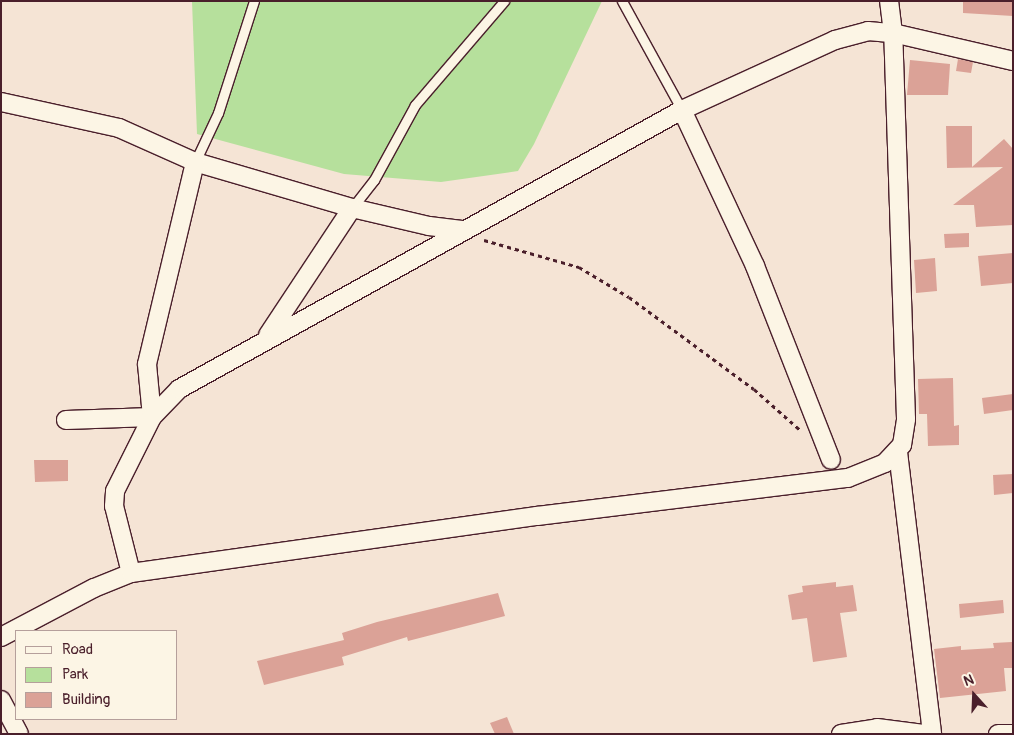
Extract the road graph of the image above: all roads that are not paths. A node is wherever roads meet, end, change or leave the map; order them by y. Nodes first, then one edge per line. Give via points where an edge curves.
1 (254, 1) edge
2 (504, 1) edge
3 (622, 1) edge
4 (889, 1) edge
5 (894, 33) junction
6 (1013, 61) edge
7 (1, 102) edge
8 (682, 110) junction
9 (195, 162) junction
10 (352, 208) junction
11 (462, 230) junction
12 (267, 338) junction
13 (152, 417) junction
14 (66, 420) dead end
15 (898, 452) junction
16 (831, 460) dead end
17 (131, 573) junction
18 (1, 637) edge
19 (1, 700) edge
20 (19, 734) edge
21 (841, 734) edge
22 (924, 734) edge
23 (932, 734) edge
24 (998, 734) edge
25 (1013, 734) edge

1 - 9 lane via 218,112
2 - 10 lane via 415,105 374,180
3 - 8 lane
4 - 5 street
5 - 6 street
5 - 8 street via 868,31 835,40
5 - 15 street via 906,420
7 - 9 street via 119,128
8 - 11 street
8 - 16 street via 755,266
9 - 10 street
9 - 13 street via 147,364
10 - 11 street via 429,226
10 - 12 street
11 - 12 street
12 - 13 street via 179,388
13 - 14 street
13 - 17 street via 114,500
15 - 17 street via 885,463 848,478 537,516
15 - 23 street
17 - 18 street via 94,588
19 - 20 street
21 - 22 street via 877,728
24 - 25 street

